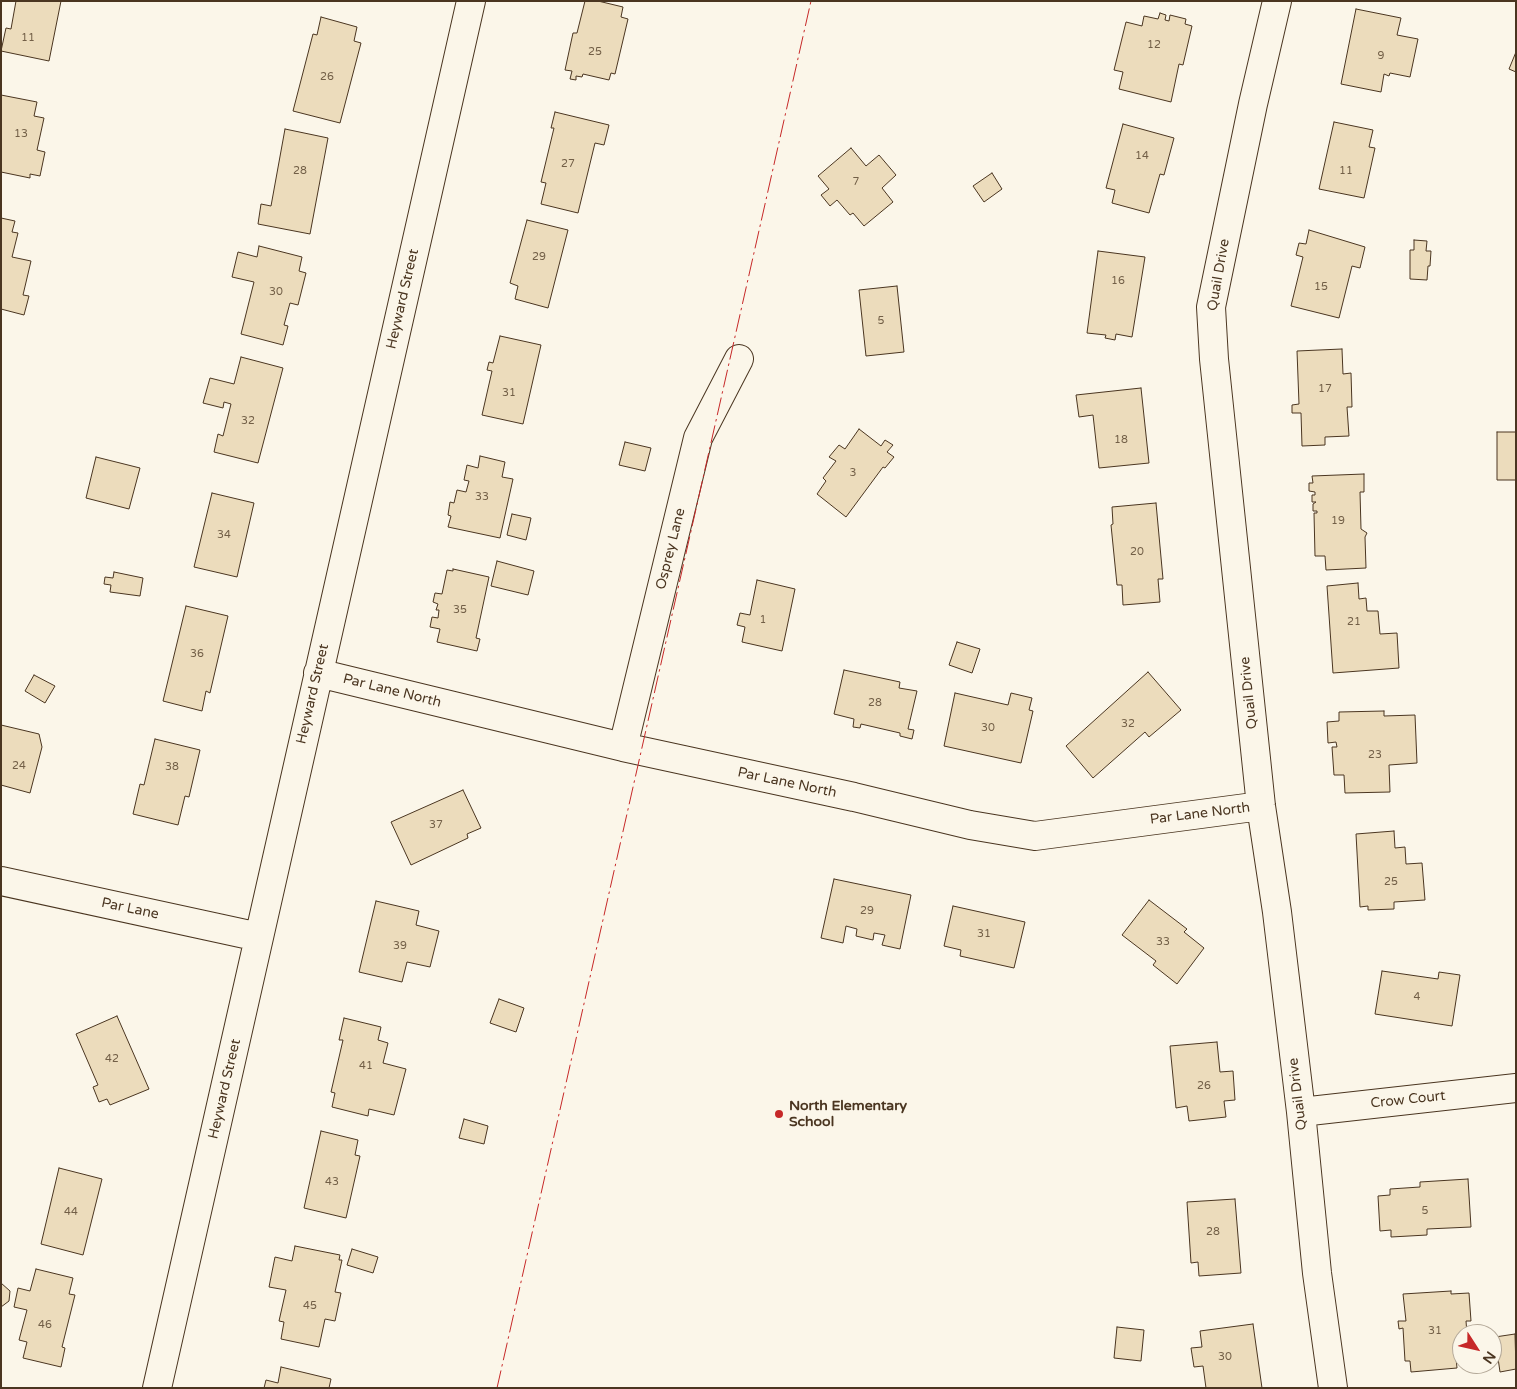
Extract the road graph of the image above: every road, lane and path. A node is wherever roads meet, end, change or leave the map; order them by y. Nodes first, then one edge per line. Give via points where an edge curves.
1 (471, 1) edge
2 (1278, 1) edge
3 (739, 359) dead end
4 (318, 673) junction
5 (623, 747) junction
6 (1261, 806) junction
7 (1, 882) edge
8 (259, 937) junction
9 (1516, 1088) edge
10 (1301, 1112) junction
11 (157, 1388) edge
12 (1333, 1388) edge

1 - 4 street, Heyward Street
2 - 6 street, Quail Drive via 1211,307
3 - 5 street, Osprey Lane via 698,438
4 - 5 street, Par Lane North
4 - 8 street, Heyward Street
5 - 6 street, Par Lane North via 970,825 1035,836
6 - 10 street, Quail Drive
7 - 8 street, Par Lane
8 - 11 street, Heyward Street
9 - 10 street, Crow Court
10 - 12 street, Quail Drive via 1317,1273

